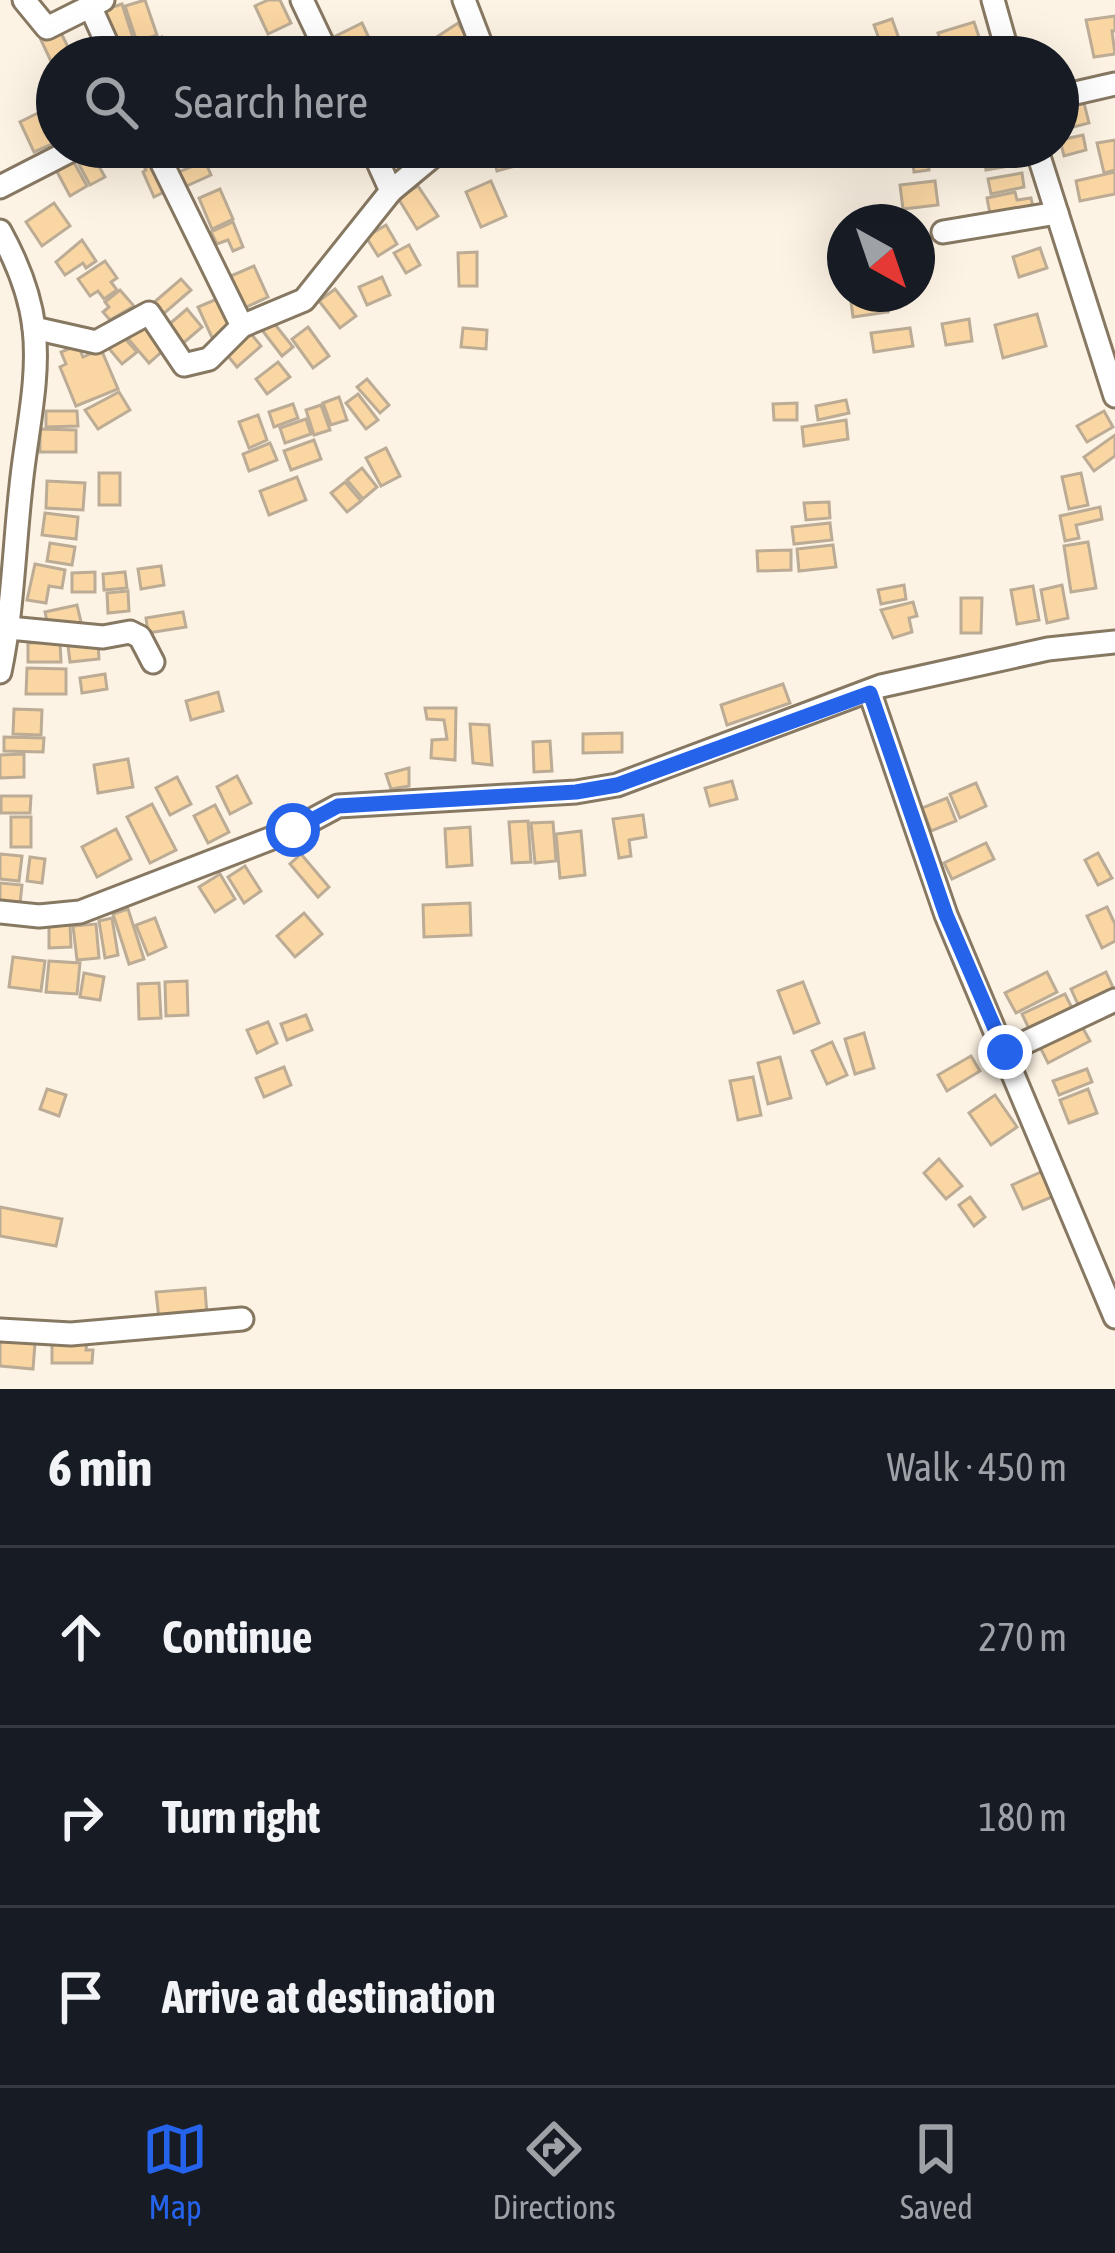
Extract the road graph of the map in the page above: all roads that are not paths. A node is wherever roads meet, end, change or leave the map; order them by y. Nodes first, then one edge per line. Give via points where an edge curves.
1 (24, 0) edge
2 (302, 0) edge
3 (464, 0) edge
4 (993, 0) edge
5 (97, 3) edge
6 (107, 36) edge
7 (318, 36) edge
8 (478, 36) edge
9 (1004, 36) edge
10 (1115, 84) edge
11 (1079, 92) edge
12 (38, 168) edge
13 (164, 168) edge
14 (380, 168) edge
15 (419, 168) edge
16 (1043, 168) edge
17 (0, 188) edge
18 (391, 191) junction
19 (1057, 213) junction
20 (0, 231) edge
21 (943, 232) dead end
22 (242, 326) junction
23 (34, 328) junction
24 (1113, 388) edge
25 (9, 628) junction
26 (1115, 642) edge
27 (153, 662) dead end
28 (0, 672) edge
29 (870, 693) junction
30 (0, 912) edge
31 (1115, 1000) edge
32 (1005, 1052) junction
33 (1115, 1317) edge
34 (242, 1319) dead end
35 (0, 1330) edge

1 - 5 street via 47,28
2 - 7 street
3 - 8 street
4 - 9 street
5 - 6 street
10 - 11 street
12 - 17 street
13 - 22 street
14 - 18 street
15 - 18 street
16 - 19 street
18 - 22 street via 304,300
19 - 21 street
19 - 24 street
20 - 23 street
22 - 23 street via 209,359 184,365 149,313 95,342
23 - 25 street
25 - 27 street via 130,632
25 - 28 street
26 - 29 street via 1028,653
29 - 30 street via 617,785 338,806 80,912
29 - 32 street via 946,915
31 - 32 street
32 - 33 street
34 - 35 street via 71,1334

